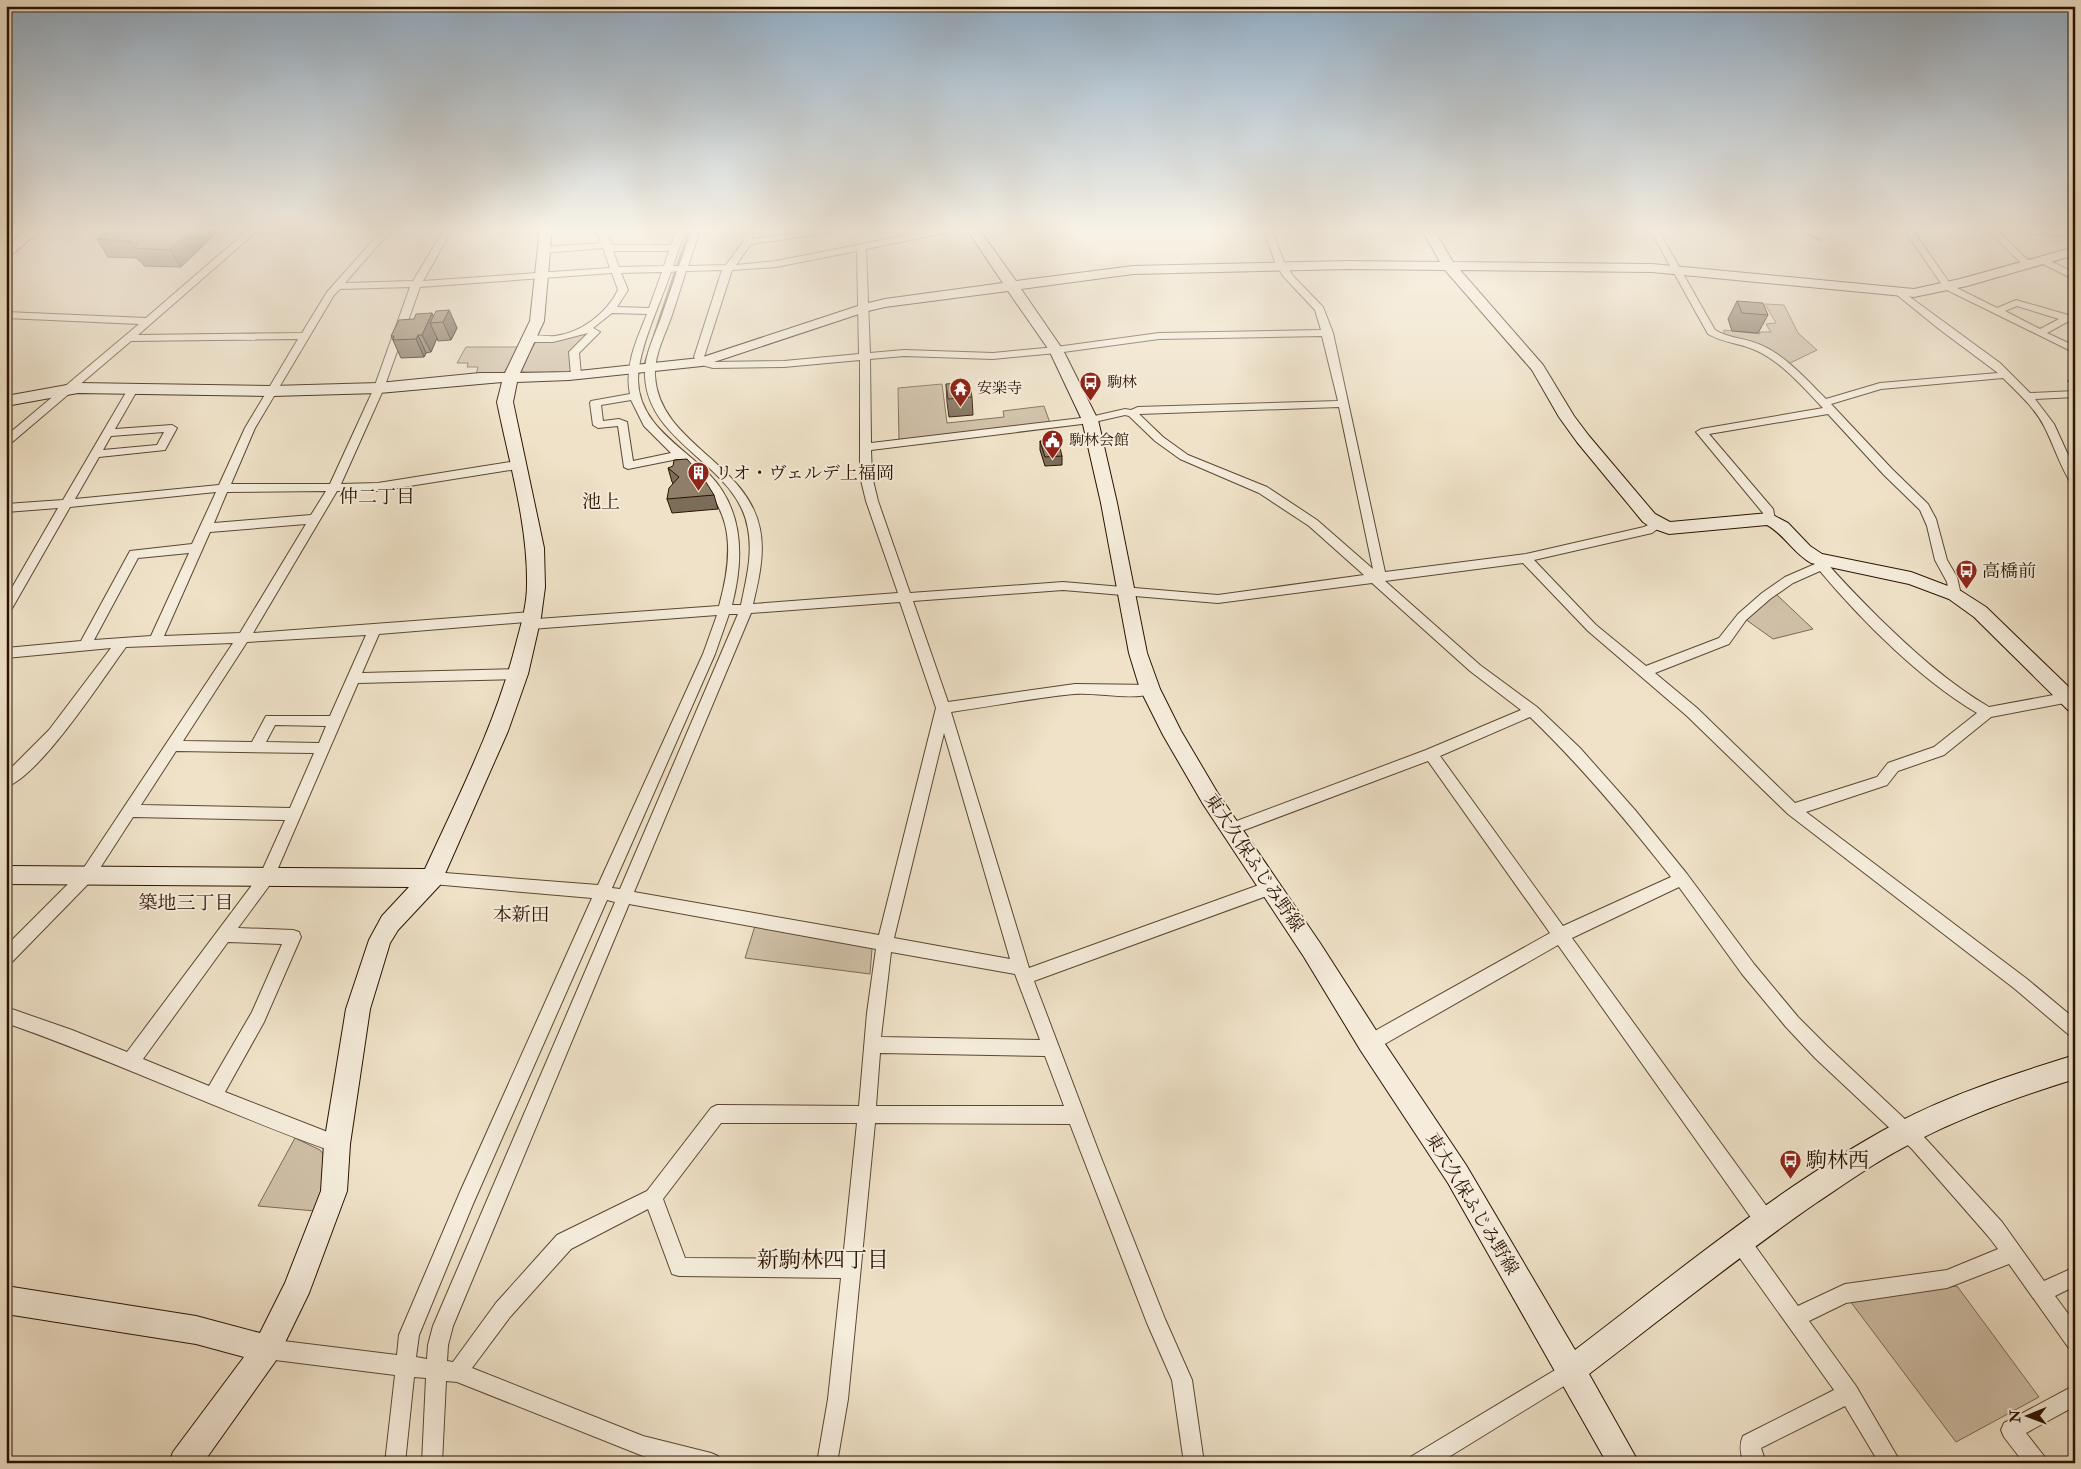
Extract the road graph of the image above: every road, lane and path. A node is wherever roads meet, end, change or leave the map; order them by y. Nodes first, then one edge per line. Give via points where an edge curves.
1 (174, 297) edge
2 (328, 297) edge
3 (412, 297) edge
4 (539, 297) edge
5 (618, 297) edge
6 (658, 297) edge
7 (672, 297) edge
8 (718, 297) edge
9 (863, 297) edge
10 (931, 297) edge
11 (1019, 297) edge
12 (1308, 297) edge
13 (1476, 297) edge
14 (1691, 297) edge
15 (1904, 297) edge
16 (1968, 297) edge
17 (864, 308) junction
18 (609, 310) junction
19 (653, 311) junction
20 (1997, 311) junction
21 (6, 315) edge
22 (2072, 319) edge
23 (146, 321) junction
24 (584, 329) junction
25 (2040, 333) junction
26 (1328, 334) junction
27 (305, 336) junction
28 (127, 338) junction
29 (530, 339) junction
30 (1056, 350) junction
31 (2075, 350) edge
32 (865, 358) junction
33 (702, 362) junction
34 (642, 370) junction
35 (576, 375) junction
36 (2006, 375) junction
37 (511, 376) junction
38 (380, 388) junction
39 (70, 389) junction
40 (133, 389) junction
41 (272, 391) junction
42 (2075, 394) edge
43 (636, 396) junction
44 (2027, 396) junction
45 (6, 401) edge
46 (1344, 404) junction
47 (1828, 407) junction
48 (1133, 414) junction
49 (1090, 420) junction
50 (109, 433) junction
51 (6, 442) edge
52 (867, 447) junction
53 (96, 454) junction
54 (680, 455) junction
55 (517, 465) junction
56 (2075, 480) edge
57 (334, 487) junction
58 (224, 488) junction
59 (66, 504) junction
60 (8, 510) edge
61 (1769, 518) junction
62 (315, 519) junction
63 (1658, 524) junction
64 (205, 528) junction
65 (196, 548) junction
66 (1526, 558) junction
67 (1819, 563) junction
68 (1377, 576) junction
69 (1125, 592) junction
70 (1955, 595) junction
71 (905, 597) junction
72 (8, 603) edge
73 (746, 609) junction
74 (726, 611) junction
75 (532, 621) junction
76 (374, 629) junction
77 (244, 637) junction
78 (156, 640) junction
79 (122, 642) junction
80 (85, 645) junction
81 (6, 653) edge
82 (1645, 672) junction
83 (518, 674) junction
84 (353, 678) junction
85 (1150, 689) junction
86 (2072, 700) edge
87 (943, 708) junction
88 (1532, 711) junction
89 (1987, 713) junction
90 (334, 721) junction
91 (173, 746) junction
92 (256, 747) junction
93 (322, 748) junction
94 (1431, 754) junction
95 (6, 781) edge
96 (1793, 810) junction
97 (130, 811) junction
98 (294, 814) junction
99 (1231, 829) junction
100 (6, 874) edge
101 (88, 874) junction
102 (267, 877) junction
103 (432, 878) junction
104 (1682, 879) junction
105 (1270, 888) junction
106 (603, 893) junction
107 (625, 897) junction
108 (224, 935) junction
109 (1561, 935) junction
110 (884, 944) junction
111 (6, 957) edge
112 (1023, 972) junction
113 (6, 1015) edge
114 (2075, 1030) edge
115 (1370, 1043) junction
116 (872, 1045) junction
117 (1051, 1048) junction
118 (130, 1062) junction
119 (2075, 1067) edge
120 (213, 1096) junction
121 (867, 1114) junction
122 (1076, 1116) junction
123 (1906, 1132) junction
124 (337, 1144) junction
125 (653, 1197) junction
126 (1766, 1222) junction
127 (1741, 1243) junction
128 (2013, 1253) junction
129 (851, 1269) junction
130 (2075, 1276) edge
131 (2042, 1292) junction
132 (6, 1300) edge
133 (1795, 1318) junction
134 (2075, 1340) edge
135 (267, 1349) junction
136 (404, 1367) junction
137 (437, 1368) junction
138 (457, 1372) junction
139 (1570, 1372) junction
140 (1849, 1393) junction
141 (2075, 1395) edge
142 (184, 1463) edge
143 (395, 1463) edge
144 (432, 1463) edge
145 (711, 1463) edge
146 (827, 1463) edge
147 (1194, 1463) edge
148 (1419, 1463) edge
149 (1624, 1463) edge
150 (1756, 1463) edge
151 (1892, 1463) edge
152 (2037, 1463) edge

1 - 23 street
2 - 27 street
3 - 38 street
4 - 29 street
5 - 18 street
6 - 19 street
7 - 34 street via 652,355
8 - 33 street via 699,356
9 - 17 street
10 - 17 street
11 - 30 street, 東大久保ふじみ野線
12 - 26 street via 1320,308
13 - 63 street via 1538,368 1583,438 1649,518
14 - 47 street via 1711,332 1765,351
15 - 36 street
16 - 20 street
17 - 32 street
17 - 33 street
18 - 19 street
18 - 24 street
19 - 34 street via 636,358
20 - 22 street via 2016,303
20 - 25 street
21 - 23 street
22 - 25 street
23 - 28 street
24 - 29 street via 559,338
24 - 35 street via 595,332 574,352
25 - 31 street
26 - 30 street via 1158,336
26 - 46 street
27 - 28 street
27 - 41 street
28 - 39 street
29 - 37 street
30 - 32 street via 993,356 904,353
30 - 49 street, 東大久保ふじみ野線
32 - 33 street via 775,364 713,365
32 - 52 street
33 - 34 street
34 - 35 street
34 - 43 street via 634,390
34 - 73 street via 660,413 670,426 730,479 750,513 756,559
35 - 37 street
36 - 44 street
36 - 47 street via 1880,386
37 - 38 street
37 - 55 street via 505,402
38 - 41 street
38 - 57 street
39 - 40 street
39 - 45 street
39 - 51 street
40 - 41 street
40 - 50 street
41 - 58 street via 250,428
42 - 44 street
43 - 54 street via 654,431
43 - 54 street via 596,403 598,425 623,424 628,465
44 - 56 street via 2048,424
46 - 48 street via 1138,410
46 - 68 street
47 - 61 street via 1701,432 1769,512
47 - 70 street via 1924,507 1932,522
48 - 49 street via 1125,412
48 - 68 street via 1184,456 1263,490 1291,507
49 - 52 street
49 - 69 street, 東大久保ふじみ野線
50 - 53 street
50 - 53 street via 172,428 161,448
52 - 71 street via 866,476 872,501
53 - 59 street
54 - 74 street via 711,483 731,520 736,552
55 - 57 street via 378,487
55 - 75 street via 535,548 536,587
57 - 58 street
57 - 62 street
58 - 59 street
58 - 64 street
59 - 60 street
59 - 72 street
61 - 63 street via 1675,528
61 - 67 street via 1780,524
62 - 64 street
62 - 77 street
63 - 66 street via 1648,530
64 - 65 street
65 - 78 street
65 - 80 street via 134,554
66 - 68 street
66 - 82 street via 1592,628
67 - 70 street via 1911,578
67 - 82 street via 1766,596 1742,617 1724,641
67 - 89 street via 1923,668
68 - 69 street via 1218,598
68 - 88 street via 1475,668
69 - 71 street via 1063,586
69 - 85 street, 東大久保ふじみ野線 via 1138,653
70 - 86 street via 1980,612
71 - 73 street
71 - 87 street
73 - 74 street
73 - 107 street
74 - 75 street
74 - 106 street
75 - 76 street
75 - 83 street
76 - 77 street
76 - 84 street
77 - 78 street
77 - 91 street
78 - 79 street
79 - 80 street
79 - 95 street via 35,758
80 - 81 street
82 - 96 street via 1692,712
83 - 84 street
83 - 103 street via 498,731
84 - 90 street
85 - 87 street via 1075,689
85 - 99 street, 東大久保ふじみ野線 via 1172,735
86 - 89 street
87 - 110 street
87 - 112 street
88 - 94 street
88 - 104 street via 1576,752
89 - 96 street via 1939,751 1893,767 1882,781
90 - 92 street via 271,720
90 - 93 street
91 - 92 street
91 - 97 street
92 - 93 street
93 - 98 street
94 - 99 street
94 - 109 street
96 - 114 street via 2021,984
97 - 98 street
97 - 101 street
98 - 102 street
99 - 105 street, 東大久保ふじみ野線
100 - 101 street
101 - 102 street
101 - 111 street
102 - 103 street
102 - 108 street
103 - 106 street
103 - 124 street via 396,916 380,940 358,1009
104 - 109 street
104 - 123 street via 1748,969 1792,1022
105 - 112 street
105 - 115 street, 東大久保ふじみ野線
106 - 107 street
106 - 136 street via 462,1207 409,1335
107 - 110 street
107 - 137 street via 443,1326
108 - 118 street
108 - 120 street via 293,937 258,1017
109 - 115 street
109 - 126 street
110 - 112 street
110 - 116 street
112 - 117 street
113 - 118 street
115 - 139 street, 東大久保ふじみ野線 via 1457,1174
116 - 117 street
116 - 121 street
117 - 122 street
118 - 120 street
119 - 123 street via 1965,1105
120 - 124 street
121 - 122 street
121 - 125 street via 717,1114
121 - 129 street
122 - 147 street via 1182,1380
123 - 126 street via 1815,1187
123 - 128 street
124 - 135 street via 334,1191 295,1294
125 - 129 street via 679,1267
125 - 138 street via 564,1242 503,1310
126 - 127 street
127 - 133 street
127 - 139 street
128 - 131 street
128 - 133 street via 1947,1279 1845,1294
129 - 146 street via 838,1399
130 - 131 street
131 - 134 street
132 - 135 street via 196,1330
133 - 140 street
135 - 136 street
135 - 142 street
136 - 137 street
136 - 143 street
137 - 138 street
137 - 144 street
138 - 145 street via 643,1446
139 - 148 street
139 - 149 street, 東大久保ふじみ野線
140 - 150 street via 1750,1443
140 - 151 street
141 - 152 street via 2011,1430

